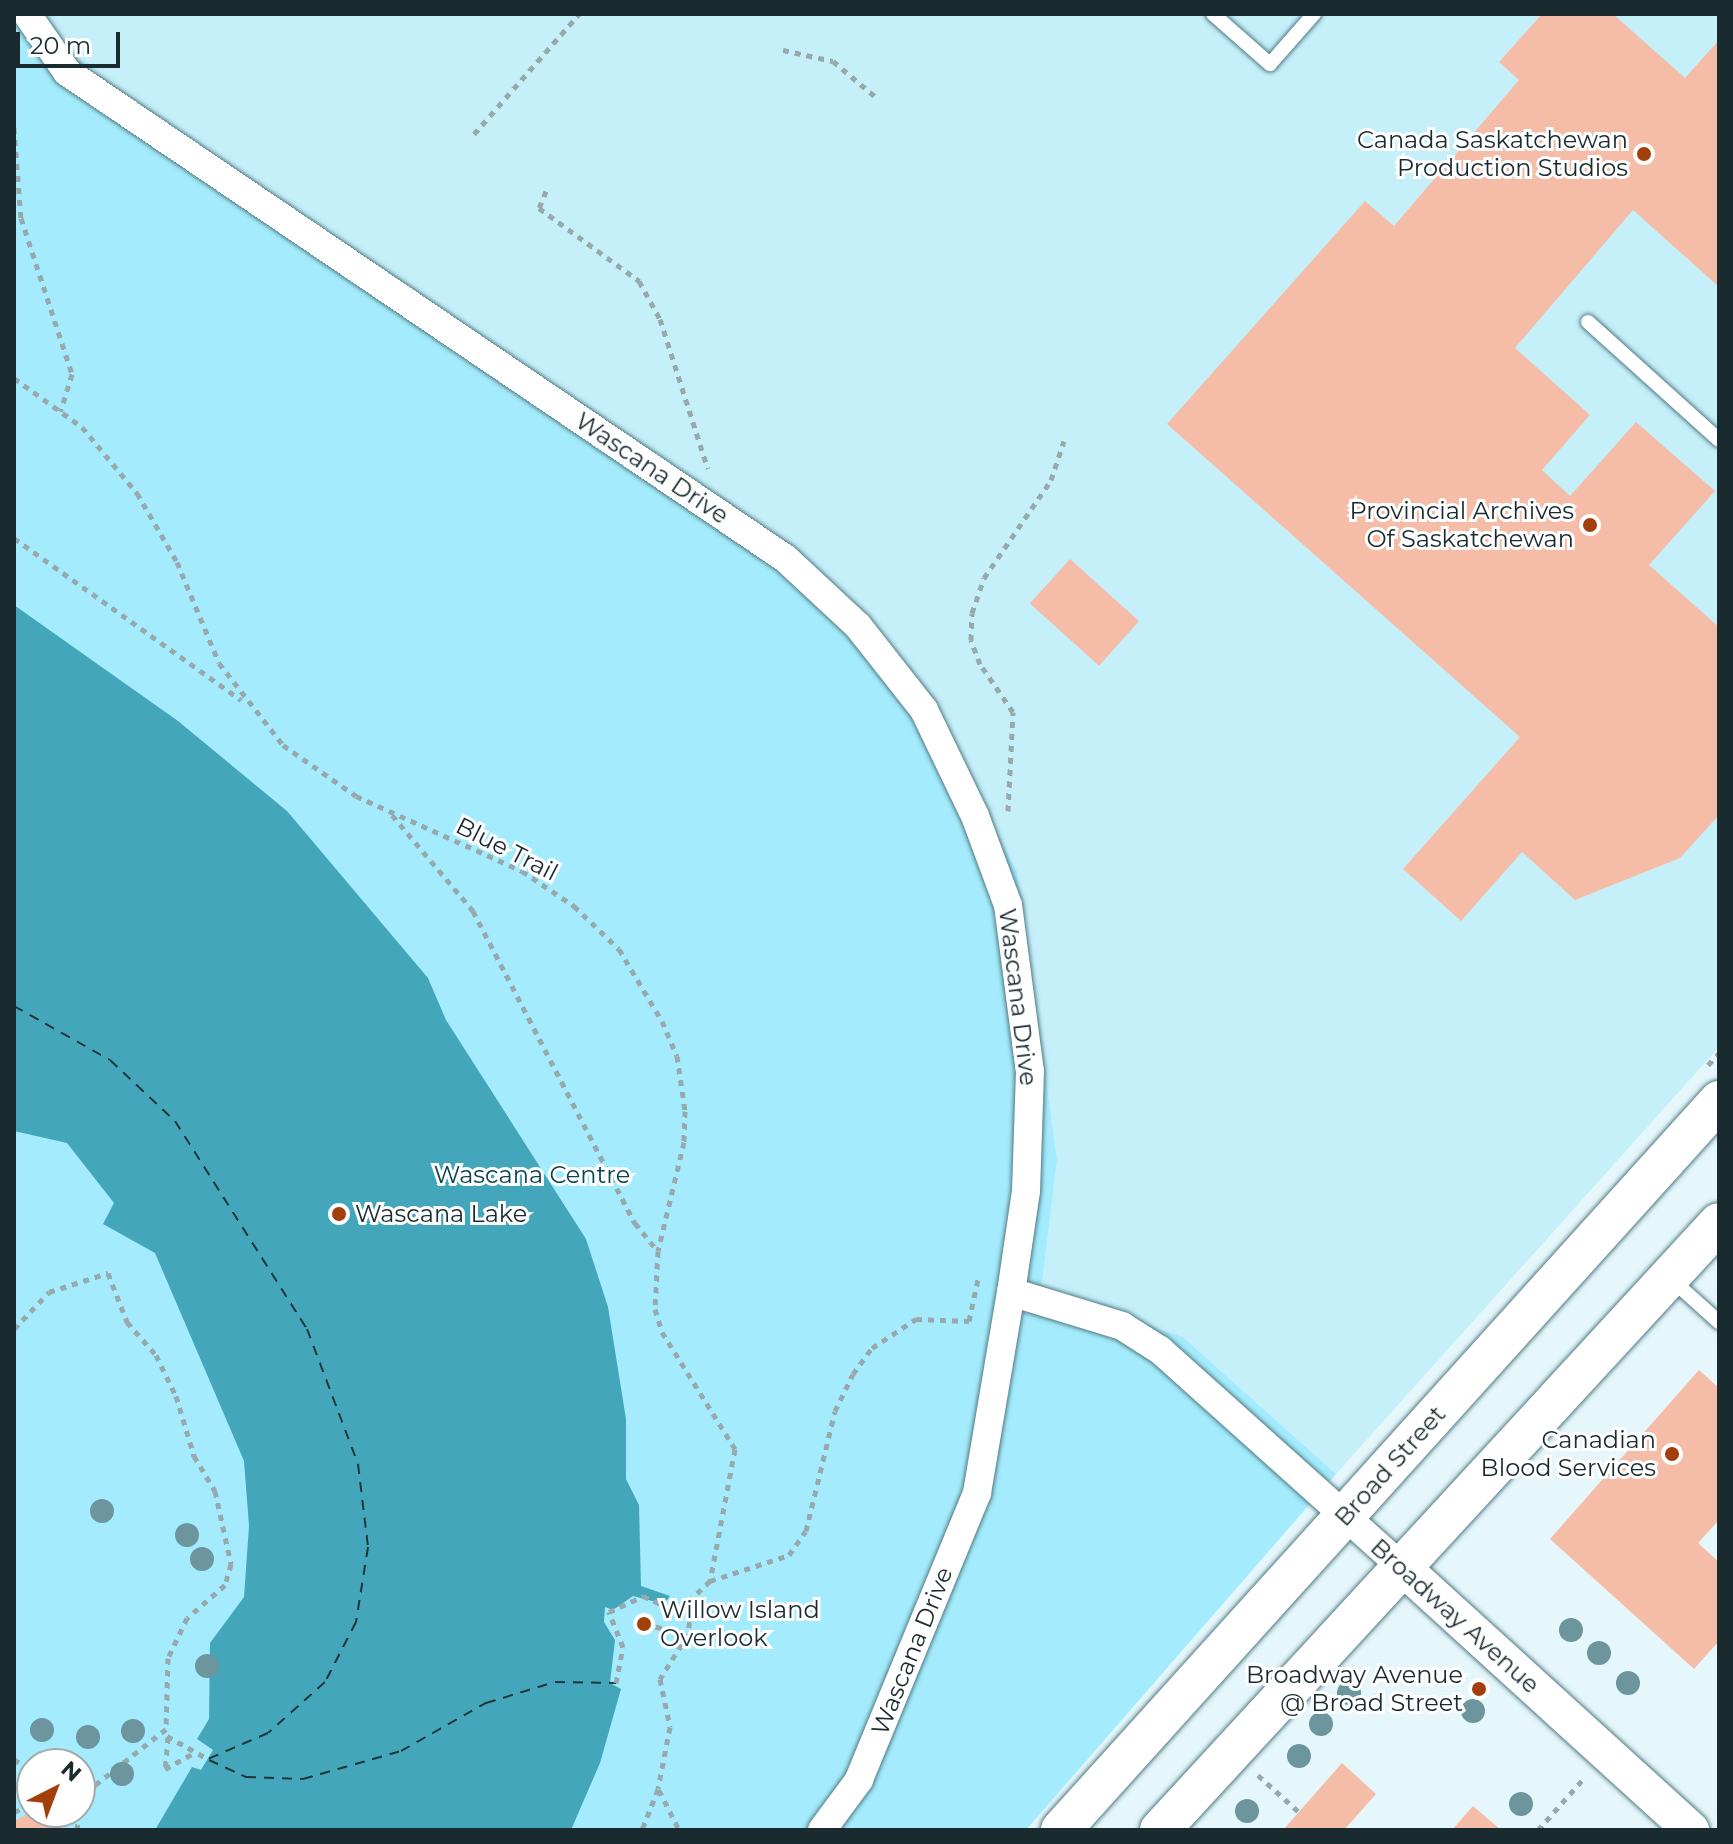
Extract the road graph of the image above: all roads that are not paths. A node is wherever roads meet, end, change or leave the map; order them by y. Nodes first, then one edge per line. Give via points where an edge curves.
1 (27, 14) edge
2 (1213, 14) edge
3 (1314, 14) edge
4 (1588, 322) dead end
5 (1719, 440) edge
6 (1719, 1101) edge
7 (1719, 1223) edge
8 (1669, 1277) junction
9 (1011, 1292) junction
10 (1719, 1322) edge
11 (1344, 1517) junction
12 (1402, 1567) junction
13 (822, 1830) edge
14 (1061, 1830) edge
15 (1160, 1830) edge
16 (1691, 1830) edge

1 - 9 street, Wascana Drive via 67,72 786,559 858,626 924,710 1008,905 1030,1071 1026,1191
2 - 3 lane via 1270,64
4 - 5 lane
6 - 11 main road, Broad Street
7 - 8 main road
8 - 10 lane
8 - 12 main road
9 - 11 street, Broadway Avenue via 1122,1326 1160,1350
9 - 13 street, Wascana Drive via 977,1493 859,1780
11 - 12 street, Broadway Avenue
11 - 14 main road, Broad Street
12 - 15 main road
12 - 16 street, Broadway Avenue

